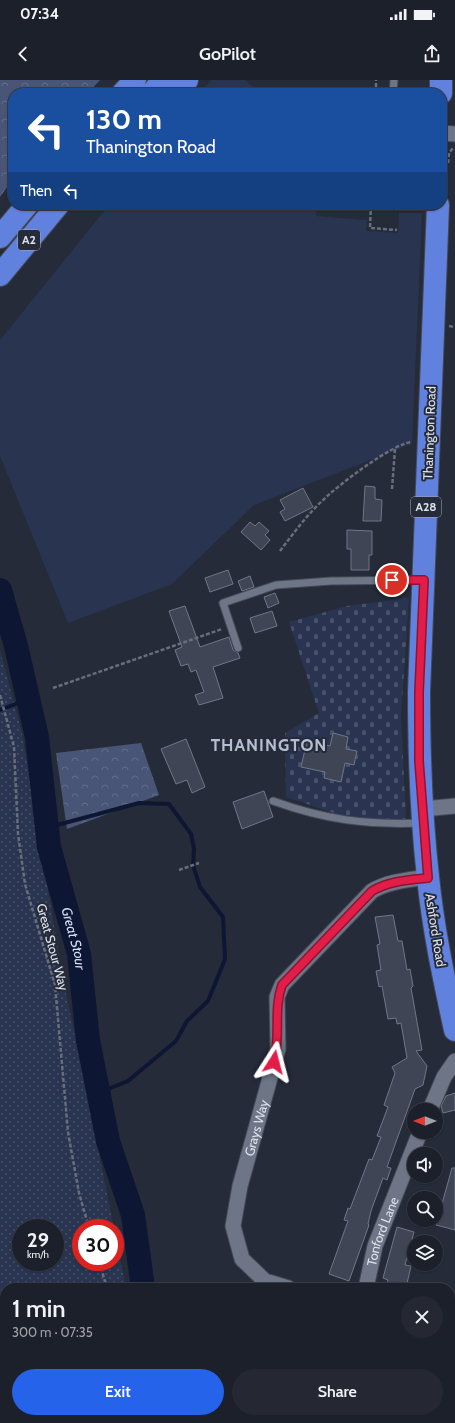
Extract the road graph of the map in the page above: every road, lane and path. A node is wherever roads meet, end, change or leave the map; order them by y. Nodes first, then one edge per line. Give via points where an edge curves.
1 (134, 80) edge
2 (163, 80) edge
3 (187, 80) edge
4 (127, 88) edge
5 (156, 88) edge
6 (179, 88) edge
7 (455, 147) edge
8 (447, 163) edge
9 (23, 210) edge
10 (54, 210) edge
11 (371, 210) edge
12 (438, 210) edge
13 (397, 230) dead end
14 (0, 237) edge
15 (0, 275) edge
16 (428, 442) junction
17 (395, 448) junction
18 (392, 489) dead end
19 (280, 550) dead end
20 (424, 580) junction
21 (230, 626) junction
22 (238, 648) dead end
23 (53, 688) dead end
24 (0, 695) edge
25 (273, 801) dead end
26 (455, 806) edge
27 (423, 816) junction
28 (199, 863) dead end
29 (179, 870) dead end
30 (428, 878) junction
31 (455, 1030) edge
32 (455, 1061) edge
33 (433, 1103) edge
34 (417, 1139) edge
35 (86, 1219) edge
36 (102, 1271) edge
37 (105, 1283) edge
38 (272, 1283) edge
39 (367, 1283) edge

1 - 4 highway
2 - 5 highway
3 - 6 highway
7 - 8 path via 449,153
9 - 14 highway, A2
10 - 15 highway, A2
11 - 13 path via 370,228
12 - 16 highway, Thanington Road / A28
16 - 17 path via 410,442
16 - 20 highway, Thanington Road / A28
17 - 18 path
17 - 19 path via 322,500
20 - 21 lane via 331,581 276,585 223,603
20 - 27 highway, Thanington Road / A28 via 419,692 419,761
21 - 22 lane
21 - 23 path
24 - 35 path, Great Stour Way via 14,747 18,834 25,884 55,985 68,1132
25 - 27 lane via 304,812 374,824
26 - 27 street
27 - 30 highway, Thanington Road / A28
28 - 29 path
30 - 31 highway, Ashford Road / A28 via 437,943
30 - 38 street, Grays Way via 396,882 372,891 282,985 277,997 278,1049 240,1186 232,1226 242,1258 265,1281
32 - 33 street via 444,1077
34 - 39 street, Tonford Lane via 375,1246
36 - 37 path

